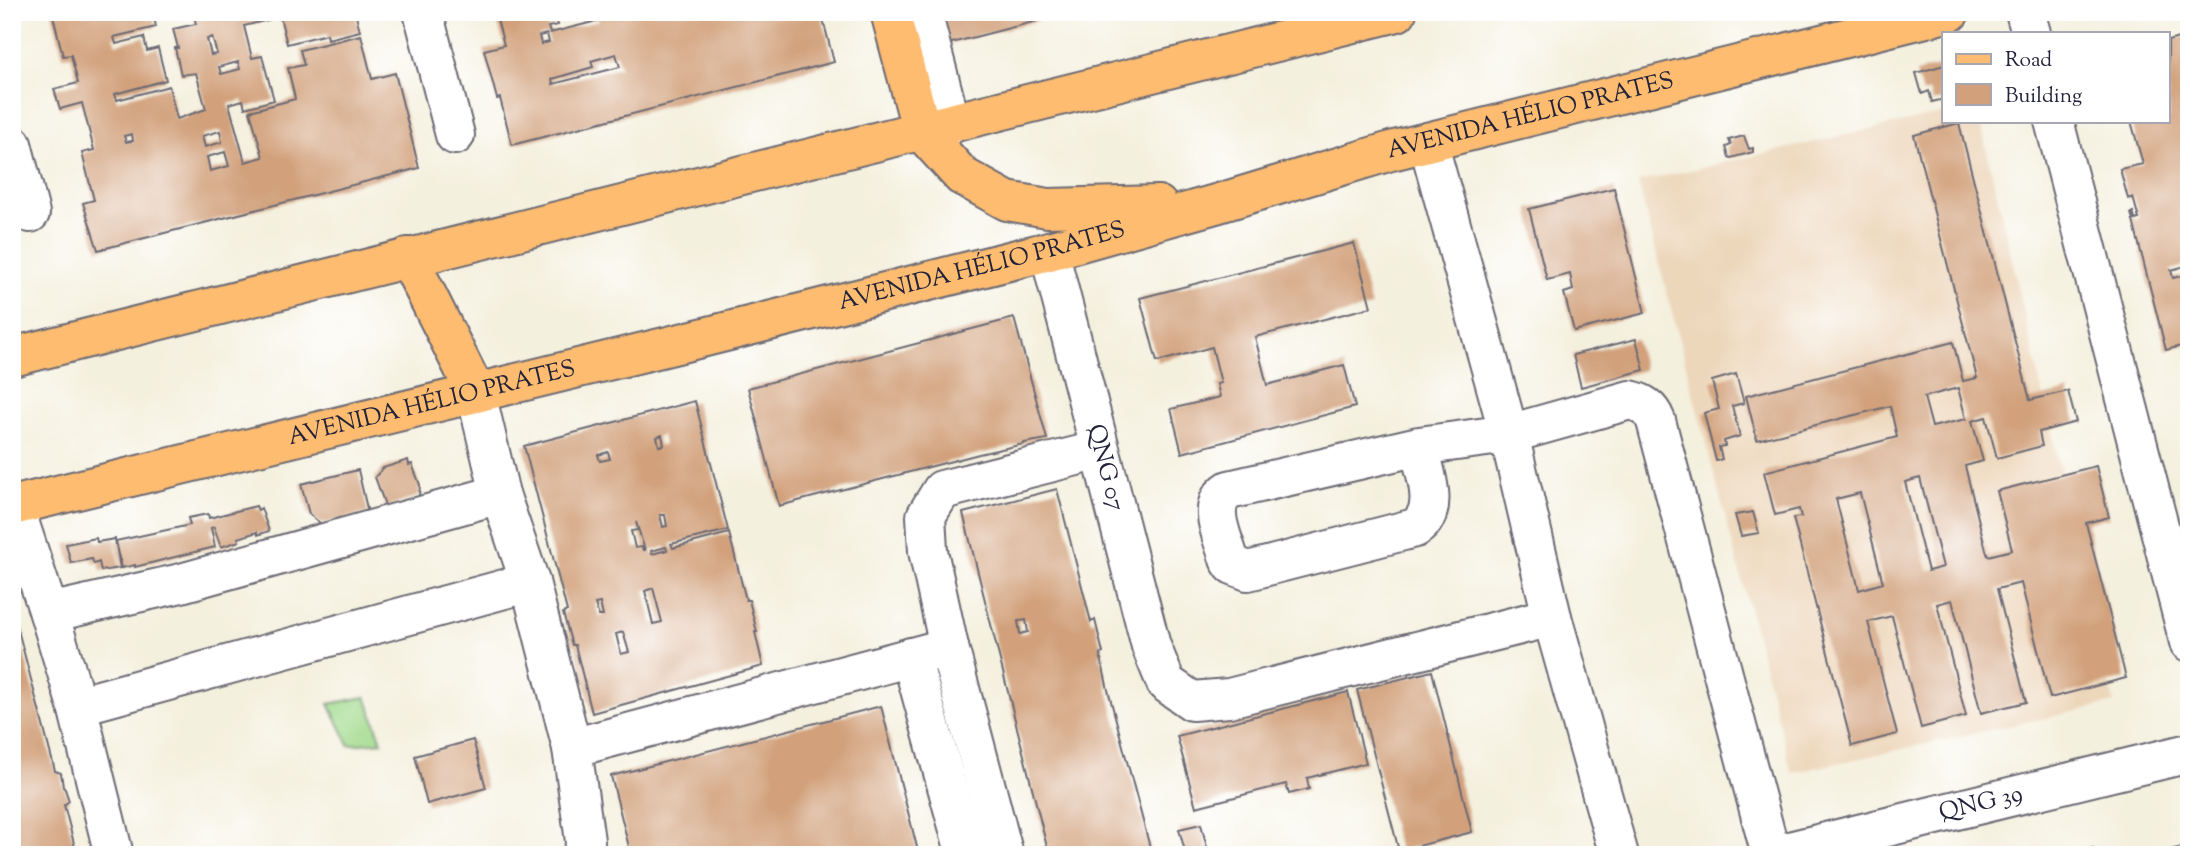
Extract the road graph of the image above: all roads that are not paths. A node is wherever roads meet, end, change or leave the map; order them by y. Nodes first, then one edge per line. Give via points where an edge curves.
1 (423, 12) edge
2 (890, 12) edge
3 (922, 12) edge
4 (1398, 12) edge
5 (1950, 12) edge
6 (2025, 12) edge
7 (2031, 32) edge
8 (2054, 122) edge
9 (937, 128) junction
10 (455, 135) dead end
11 (1428, 142) junction
12 (12, 144) edge
13 (1219, 203) junction
14 (30, 213) dead end
15 (1049, 251) junction
16 (408, 257) junction
17 (12, 357) edge
18 (476, 393) junction
19 (1509, 434) junction
20 (1419, 446) junction
21 (1100, 450) junction
22 (500, 494) junction
23 (13, 506) edge
24 (530, 582) junction
25 (49, 613) junction
26 (1552, 617) junction
27 (2189, 642) edge
28 (949, 648) junction
29 (912, 657) junction
30 (77, 706) junction
31 (572, 748) junction
32 (2189, 753) edge
33 (989, 794) junction
34 (951, 802) junction
35 (114, 855) edge
36 (584, 855) edge
37 (966, 855) edge
38 (1004, 855) edge
39 (1619, 855) edge
40 (1772, 855) edge

1 - 10 street
2 - 9 main road
3 - 9 street
4 - 9 main road
5 - 11 main road, AVENIDA HÉLIO PRATES
6 - 7 street
8 - 27 street
9 - 13 main road via 962,176 1007,201 1048,208
9 - 16 main road
11 - 13 main road, AVENIDA HÉLIO PRATES
11 - 19 street
12 - 14 street
13 - 15 main road, AVENIDA HÉLIO PRATES
15 - 18 main road, AVENIDA HÉLIO PRATES
15 - 21 street, QNG 07
16 - 17 main road
16 - 18 main road
18 - 22 street
18 - 23 main road, AVENIDA HÉLIO PRATES
19 - 20 street
19 - 26 street
19 - 40 street via 1630,400 1653,414
20 - 20 street via 1430,505 1426,519 1415,528 1248,571 1229,559 1216,508 1229,489
21 - 26 street, QNG 07 via 1151,646 1166,683 1192,701 1229,698
21 - 28 street via 942,490 926,516 928,551
22 - 24 street
22 - 25 street via 181,583
23 - 25 street
24 - 30 street
24 - 31 street
25 - 30 street
26 - 39 street
28 - 29 street
28 - 33 street
29 - 31 street
29 - 34 street
30 - 35 street
31 - 36 street
32 - 40 street, QNG 39
33 - 34 street
33 - 38 street
34 - 37 street

